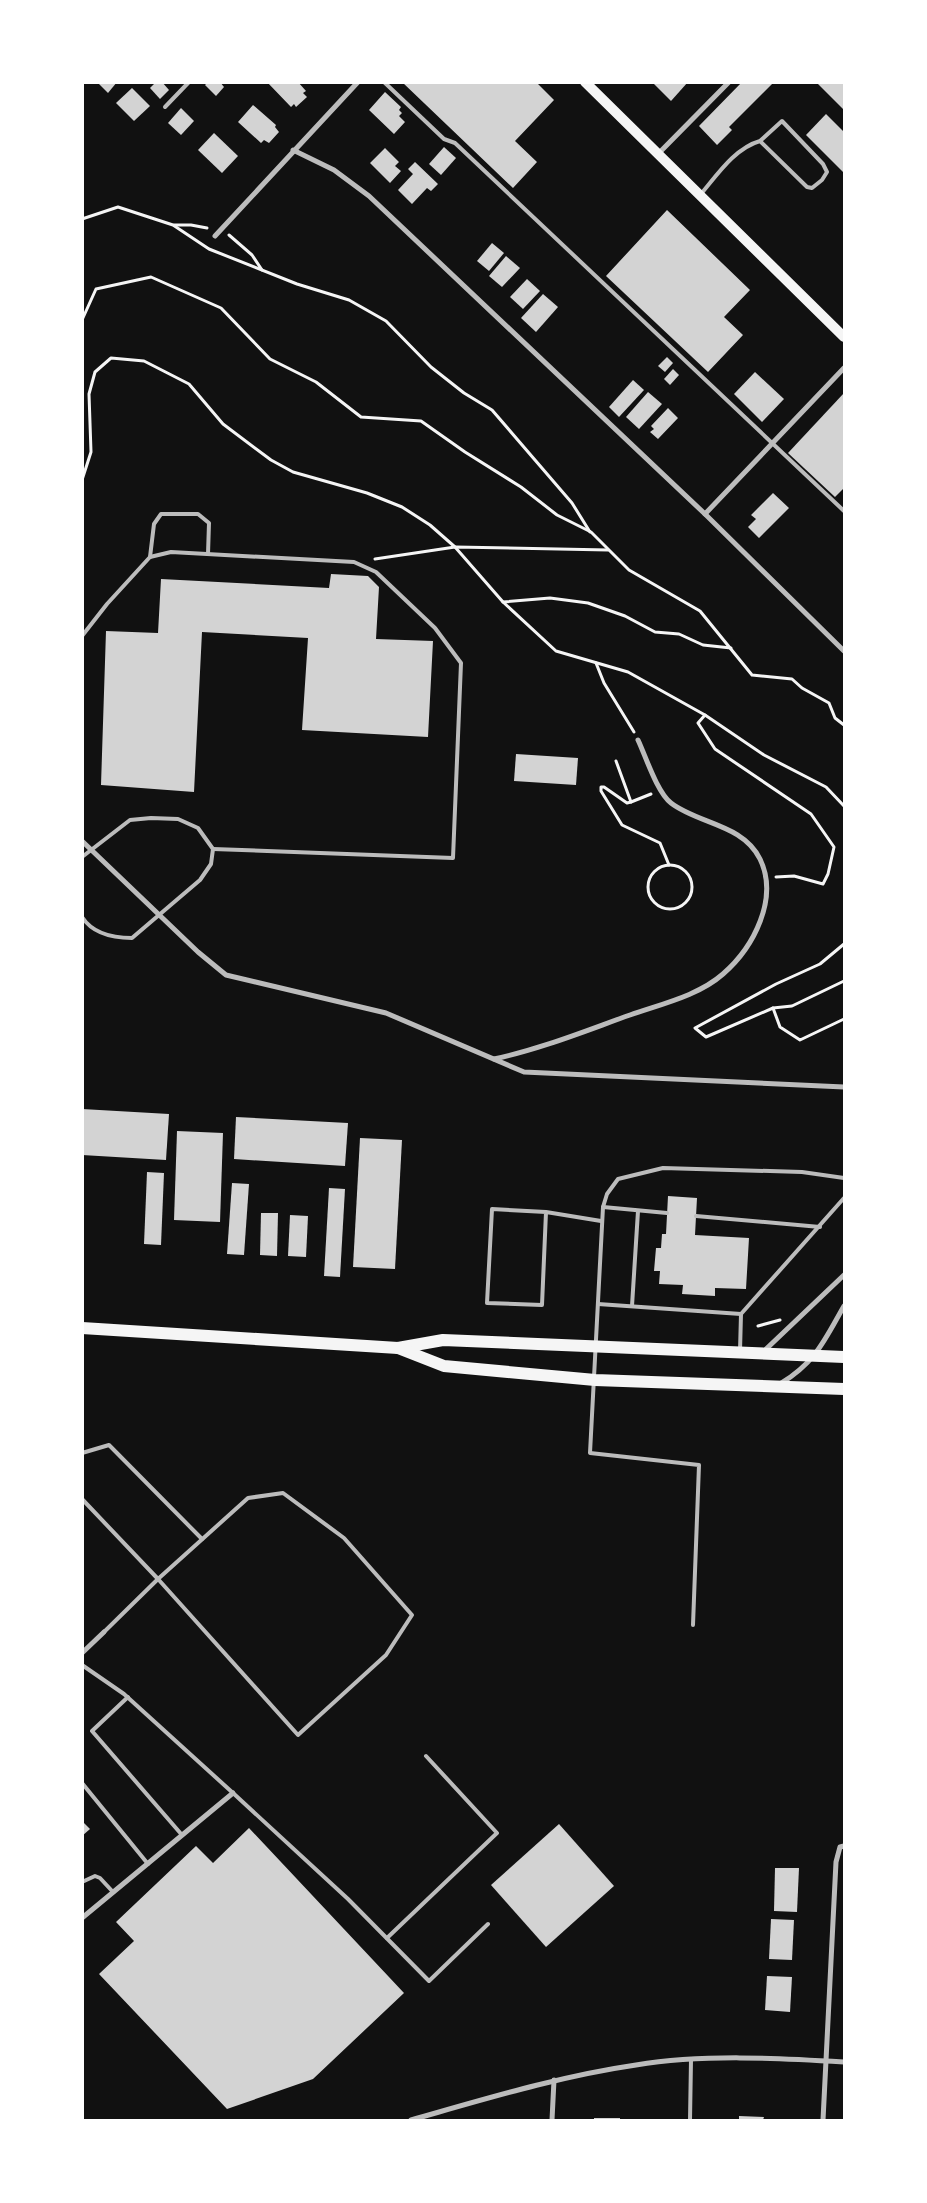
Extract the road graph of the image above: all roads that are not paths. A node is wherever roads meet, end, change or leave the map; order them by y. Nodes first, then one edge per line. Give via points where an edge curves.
1 (189, 82) edge
2 (358, 82) edge
3 (384, 82) edge
4 (584, 82) edge
5 (729, 82) edge
6 (165, 107) dead end
7 (760, 141) junction
8 (293, 150) junction
9 (657, 154) junction
10 (700, 196) junction
11 (215, 236) dead end
12 (844, 338) edge
13 (844, 368) edge
14 (774, 443) junction
15 (844, 511) edge
16 (705, 514) junction
17 (208, 554) junction
18 (150, 557) junction
19 (82, 636) edge
20 (844, 651) edge
21 (638, 740) road end
22 (82, 841) edge
23 (90, 849) junction
24 (213, 849) junction
25 (82, 857) edge
26 (159, 915) junction
27 (82, 917) edge
28 (493, 1059) junction
29 (844, 1087) edge
30 (844, 1178) edge
31 (844, 1198) edge
32 (603, 1207) junction
33 (638, 1211) junction
34 (546, 1212) junction
35 (667, 1213) dead end
36 (696, 1216) dead end
37 (601, 1221) junction
38 (820, 1227) junction
39 (844, 1275) edge
40 (598, 1304) junction
41 (632, 1306) junction
42 (844, 1306) edge
43 (741, 1314) junction
44 (82, 1328) edge
45 (596, 1346) junction
46 (398, 1348) junction
47 (740, 1352) junction
48 (761, 1353) junction
49 (816, 1356) junction
50 (844, 1357) edge
51 (595, 1380) junction
52 (777, 1385) junction
53 (844, 1389) edge
54 (82, 1453) edge
55 (82, 1499) edge
56 (202, 1539) junction
57 (158, 1578) junction
58 (692, 1625) dead end
59 (104, 1632) joint
60 (82, 1653) edge
61 (82, 1665) edge
62 (128, 1697) junction
63 (426, 1756) dead end
64 (82, 1783) edge
65 (233, 1793) junction
66 (182, 1836) junction
67 (842, 1846) edge
68 (148, 1864) junction
69 (82, 1882) edge
70 (114, 1892) junction
71 (82, 1918) edge
72 (488, 1924) dead end
73 (387, 1938) junction
74 (691, 2060) junction
75 (825, 2061) junction
76 (844, 2062) edge
77 (554, 2080) junction
78 (411, 2120) edge
79 (418, 2120) edge
80 (552, 2120) edge
81 (690, 2120) edge
82 (823, 2120) edge

1 - 6 lane
2 - 8 street
3 - 14 lane via 444,139 455,143
4 - 9 main road
5 - 9 street
7 - 7 lane via 807,187 812,188 827,172 782,121
7 - 10 lane via 751,144 728,163
8 - 11 street
8 - 16 street via 334,170 369,196
9 - 10 main road
10 - 12 main road
13 - 14 street
14 - 15 lane
14 - 16 street
16 - 20 street
17 - 18 lane via 171,552
17 - 18 lane via 209,523 198,514 161,514 154,524
17 - 24 lane via 354,562 376,572 435,628 461,663 454,858
18 - 19 lane
21 - 28 street via 671,803 726,828 746,842 760,858 765,877 766,905 752,940 723,974 696,991 527,1052
22 - 23 street
23 - 24 lane via 130,820 151,818 178,819 198,828
23 - 25 lane
23 - 26 street
24 - 26 lane via 211,864 200,880
26 - 27 lane via 132,938 112,938 88,925
26 - 28 street via 226,975 386,1013
28 - 29 street via 524,1072
30 - 32 lane via 802,1172 663,1168 618,1180 607,1194
31 - 38 lane
32 - 33 lane
32 - 37 lane
33 - 35 lane
33 - 41 lane
34 - 34 lane via 542,1305 487,1303 492,1209
34 - 37 lane
36 - 38 lane
37 - 40 lane
38 - 43 lane
39 - 48 street
40 - 41 lane
40 - 45 lane
41 - 43 lane
42 - 49 street
43 - 47 lane
44 - 46 main road
45 - 46 main road via 443,1340
45 - 47 main road
45 - 51 lane
46 - 51 main road via 444,1366
47 - 48 main road
48 - 49 main road
49 - 50 main road
49 - 52 street
51 - 52 main road
51 - 58 lane via 590,1453 698,1465
52 - 53 main road
54 - 56 lane via 109,1445
55 - 57 lane
56 - 57 lane
56 - 57 lane via 248,1498 283,1493 344,1538 412,1616 386,1655 298,1735
57 - 59 lane
59 - 60 street
61 - 62 lane
62 - 65 lane
62 - 66 lane via 92,1731
63 - 73 lane via 496,1833
64 - 68 lane
65 - 66 street
65 - 73 lane
66 - 68 street
67 - 75 street via 836,1862
68 - 70 street
69 - 70 lane via 95,1876
70 - 71 street
72 - 73 lane via 429,1981
74 - 75 street
74 - 77 street via 636,2064
74 - 81 lane
75 - 76 street
75 - 82 street
77 - 79 street
77 - 80 street
78 - 79 street

